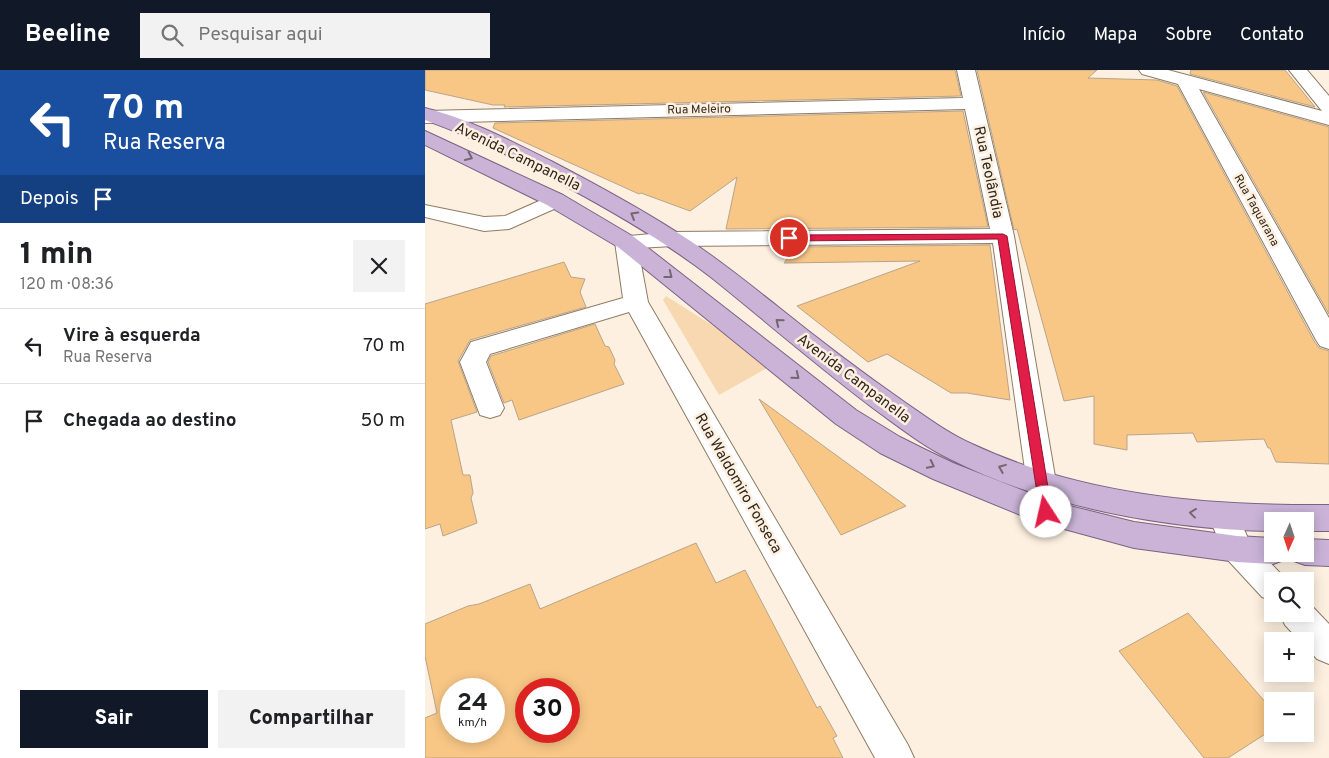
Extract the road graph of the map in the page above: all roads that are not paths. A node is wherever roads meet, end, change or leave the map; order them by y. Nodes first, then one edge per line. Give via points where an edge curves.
1 (967, 70) edge
2 (1149, 70) edge
3 (1298, 70) edge
4 (1185, 80) junction
5 (973, 103) junction
6 (1329, 108) edge
7 (1329, 119) edge
8 (427, 121) edge
9 (555, 200) junction
10 (425, 211) edge
11 (1003, 236) junction
12 (673, 239) junction
13 (626, 242) junction
14 (636, 302) junction
15 (1329, 340) edge
16 (490, 408) dead end
17 (1041, 483) junction
18 (1046, 512) junction
19 (1224, 517) junction
20 (1329, 518) edge
21 (1237, 549) junction
22 (1264, 550) edge
23 (1314, 552) edge
24 (1329, 553) edge
25 (1264, 578) edge
26 (1305, 622) edge
27 (1329, 648) edge
28 (895, 758) edge

1 - 5 street, Rua Teolândia
2 - 4 street
3 - 6 street
4 - 7 street
4 - 15 street, Rua Taquarana
5 - 8 street, Rua Meleiro
5 - 11 street, Rua Teolândia
8 -> 9 main road, Avenida Campanella
12 -> 8 main road, Avenida Campanella via 532,159
9 - 10 street via 509,222 483,224
9 - 13 main road, Avenida Campanella
11 - 12 street
11 - 17 street, Rua Teolândia
12 - 13 street
17 -> 12 main road, Avenida Campanella via 960,451 908,419 826,360 719,272
13 - 14 street, Rua Waldomiro Fonseca
13 -> 18 main road, Avenida Campanella via 846,417 882,440 943,471
14 - 16 street via 481,348 473,362
14 - 28 street, Rua Waldomiro Fonseca
17 - 18 street, Rua Teolândia
19 -> 17 main road, Avenida Campanella via 1129,505
18 - 21 main road, Avenida Campanella via 1134,535
19 - 20 main road, Avenida Campanella
19 - 21 street
21 - 22 main road, Avenida Campanella
21 - 25 street
23 - 24 main road
26 - 27 street

